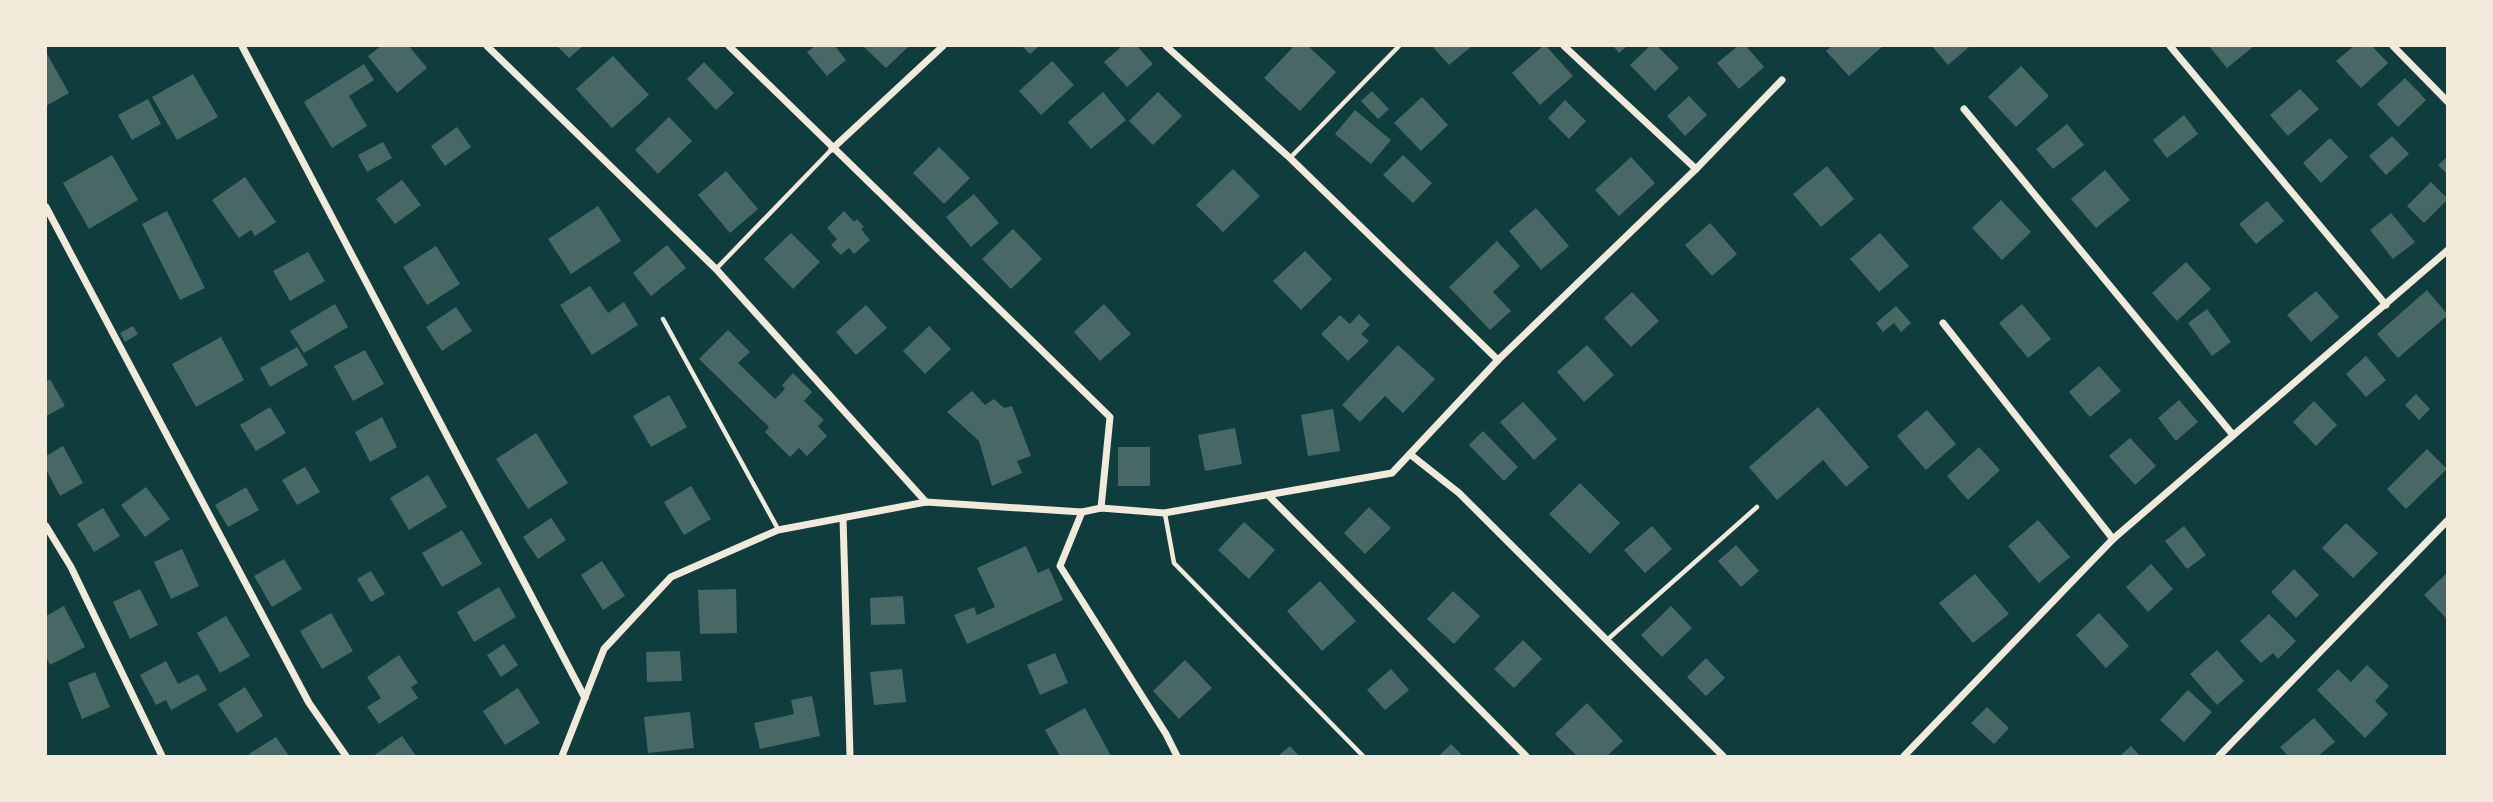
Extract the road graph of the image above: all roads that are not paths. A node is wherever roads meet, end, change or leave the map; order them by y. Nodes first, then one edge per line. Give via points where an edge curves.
1 (242, 46) edge
2 (487, 46) edge
3 (729, 46) edge
4 (943, 46) edge
5 (1166, 46) edge
6 (1399, 46) edge
7 (1564, 46) edge
8 (2170, 46) edge
9 (2393, 46) edge
10 (1782, 80) dead end
11 (2448, 102) edge
12 (1964, 109) dead end
13 (832, 149) junction
14 (1290, 158) junction
15 (1696, 169) junction
16 (46, 207) edge
17 (2448, 250) edge
18 (716, 269) junction
19 (2386, 305) junction
20 (663, 319) dead end
21 (1943, 323) dead end
22 (1498, 360) junction
23 (2233, 435) junction
24 (1411, 455) junction
25 (1269, 496) junction
26 (926, 502) junction
27 (1757, 507) dead end
28 (1101, 508) junction
29 (1082, 512) junction
30 (1164, 513) junction
31 (843, 518) junction
32 (2448, 520) edge
33 (46, 526) edge
34 (778, 530) junction
35 (2113, 539) junction
36 (1607, 640) junction
37 (585, 698) junction
38 (162, 757) edge
39 (346, 757) edge
40 (562, 757) edge
41 (850, 757) edge
42 (1177, 757) edge
43 (1363, 757) edge
44 (1526, 757) edge
45 (1723, 757) edge
46 (1904, 757) edge
47 (2219, 757) edge

1 - 37 street
2 - 18 street
3 - 13 street
4 - 13 street
5 - 14 street
6 - 14 lane
7 - 15 street
8 - 19 street
9 - 11 street
10 - 15 street
12 - 23 street
13 - 18 lane
13 - 28 street via 1110,416
14 - 22 street
15 - 22 street
16 - 39 street via 309,703
17 - 19 street
18 - 26 street
19 - 23 street
20 - 34 lane
21 - 35 street
22 - 24 street
23 - 35 street
24 - 25 street via 1392,473
24 - 36 street via 1459,492
25 - 30 street
25 - 44 street
26 - 29 street
26 - 31 street
27 - 36 lane
28 - 29 street
28 - 30 street
29 - 42 street via 1060,566
30 - 43 lane via 1174,563
31 - 34 street
31 - 41 street
32 - 47 street
33 - 38 street via 71,567
34 - 37 street via 671,577 604,649
35 - 46 street
36 - 45 street
37 - 40 street

